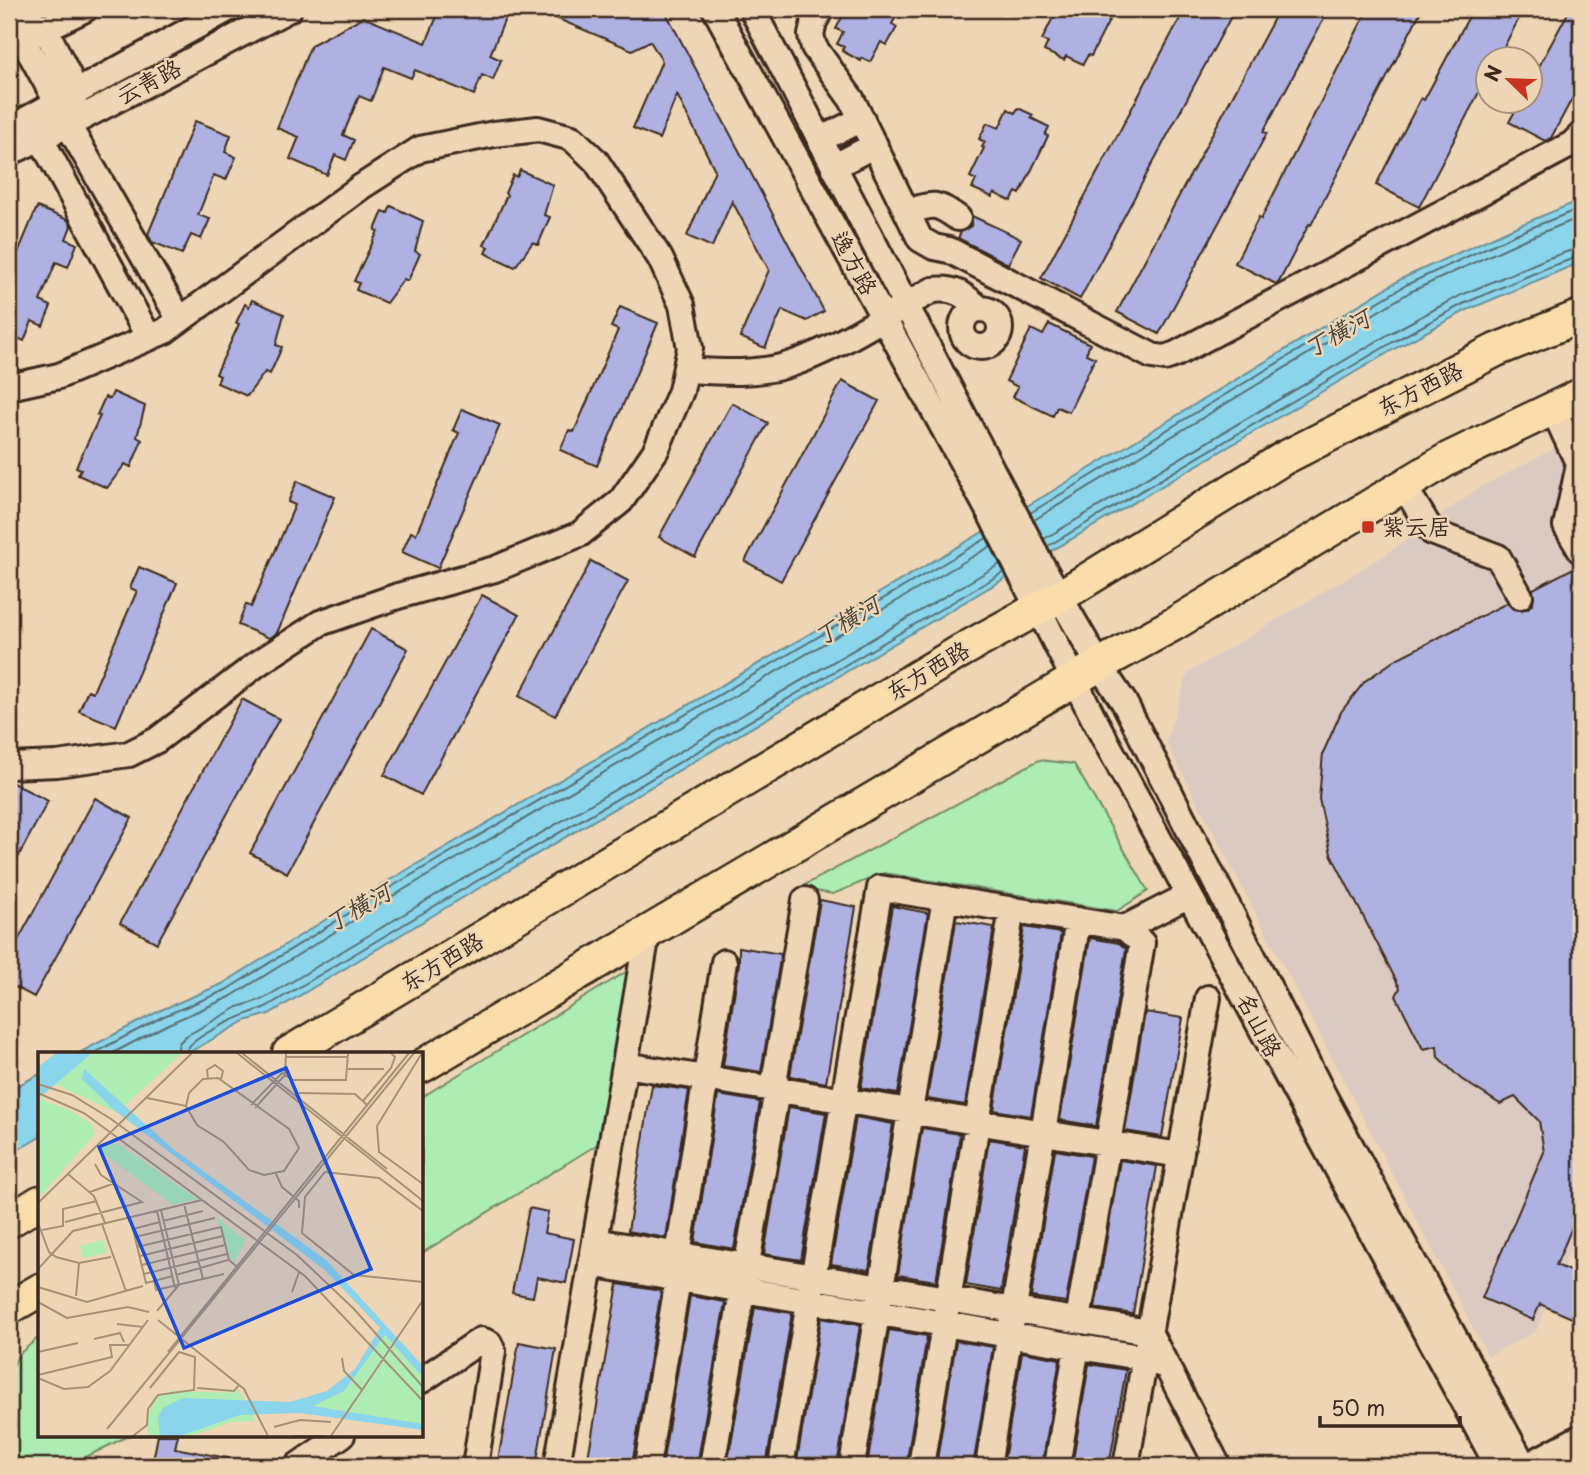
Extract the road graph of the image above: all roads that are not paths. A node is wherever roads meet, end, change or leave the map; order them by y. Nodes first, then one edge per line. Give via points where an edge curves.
1 (85, 9) edge
2 (228, 9) edge
3 (289, 9) edge
4 (715, 9) edge
5 (752, 9) edge
6 (821, 9) edge
7 (13, 12) edge
8 (45, 28) junction
9 (23, 40) junction
10 (67, 97) junction
11 (862, 119) junction
12 (68, 125) junction
13 (9, 129) edge
14 (1581, 135) edge
15 (41, 139) junction
16 (821, 139) junction
17 (875, 145) junction
18 (9, 153) edge
19 (835, 166) junction
20 (908, 213) junction
21 (958, 218) dead end
22 (907, 304) junction
23 (980, 309) dead end
24 (1581, 316) edge
25 (884, 318) junction
26 (180, 320) junction
27 (149, 338) junction
28 (685, 369) junction
29 (9, 387) edge
30 (1581, 395) edge
31 (1553, 409) junction
32 (1404, 486) junction
33 (1002, 511) junction
34 (1581, 551) edge
35 (1041, 587) junction
36 (1521, 596) dead end
37 (1087, 672) junction
38 (9, 766) edge
39 (1189, 895) junction
40 (945, 898) junction
41 (804, 900) dead end
42 (1012, 909) junction
43 (1078, 920) junction
44 (1125, 928) junction
45 (647, 934) junction
46 (724, 962) dead end
47 (1208, 999) dead end
48 (291, 1052) edge
49 (424, 1065) edge
50 (625, 1065) junction
51 (706, 1078) junction
52 (778, 1090) junction
53 (844, 1100) junction
54 (910, 1111) junction
55 (977, 1122) junction
56 (1042, 1133) junction
57 (1107, 1143) junction
58 (1181, 1155) junction
59 (38, 1203) edge
60 (9, 1221) edge
61 (593, 1253) junction
62 (678, 1267) junction
63 (744, 1278) junction
64 (881, 1288) junction
65 (812, 1289) junction
66 (38, 1291) edge
67 (948, 1299) junction
68 (9, 1308) edge
69 (1013, 1309) junction
70 (877, 1312) junction
71 (1078, 1320) junction
72 (944, 1324) junction
73 (1149, 1332) junction
74 (1009, 1335) junction
75 (1077, 1346) junction
76 (1156, 1362) junction
77 (424, 1379) edge
78 (341, 1436) edge
79 (1581, 1437) edge
80 (297, 1466) edge
81 (475, 1466) edge
82 (557, 1466) edge
83 (647, 1466) edge
84 (712, 1466) edge
85 (781, 1466) edge
86 (852, 1466) edge
87 (921, 1466) edge
88 (988, 1466) edge
89 (1057, 1466) edge
90 (1126, 1466) edge
91 (1218, 1466) edge
92 (1498, 1466) edge
93 (1525, 1466) edge

1 - 8 street
2 - 10 street, 云青路
3 - 12 street, 云青路
4 - 25 street, 逸方路
5 - 16 street, 逸方路
6 - 11 street via 811,35 814,47
7 - 8 street
7 - 9 street
8 - 9 street
8 - 10 street
9 - 10 street
10 - 12 street
10 - 13 street, 云青路
10 - 15 street
11 - 16 street
11 - 17 street
12 - 15 street, 云青路
12 - 26 street
14 - 20 street via 1572,144 1165,358 1152,356 949,250 934,247 920,239
15 - 18 street, 云青路
15 - 27 street
16 - 19 street, 逸方路
17 - 19 street
17 - 20 street
19 - 22 street, 逸方路
20 - 21 street via 928,204 941,206
22 - 23 street via 946,288 960,292
22 - 25 street
22 - 33 street, 逸方路
24 - 35 main road, 东方西路 via 1496,350
25 - 28 street via 835,346 786,366 738,373
25 - 33 street, 逸方路
26 - 27 street
26 - 28 street via 351,194 421,149 538,129 572,138 596,161 660,258 682,305 690,348
27 - 29 street via 59,376
28 - 38 street via 681,391 656,450 621,501 580,534 495,569 320,623 157,740 129,754
30 - 31 main road
31 - 32 main road via 1448,459
31 - 34 street via 1579,465 1566,526
32 - 36 street via 1432,532 1498,557
32 - 37 main road
33 - 35 street, 名山路
35 - 37 street, 名山路
35 - 48 main road, 东方西路 via 949,658
37 - 39 street, 名山路
37 - 45 main road
37 - 93 street, 名山路 via 1124,702 1326,1100
39 - 44 street
39 - 92 street, 名山路
40 - 42 street
40 - 53 street via 880,888
40 - 54 street
41 - 52 street via 775,1076
42 - 43 street
42 - 55 street
43 - 44 street
43 - 56 street
44 - 57 street via 1142,943
45 - 49 main road
45 - 50 street
46 - 51 street
47 - 58 street
50 - 51 street
50 - 61 street
51 - 52 street
51 - 62 street
52 - 53 street
52 - 63 street
53 - 54 street
53 - 65 street
54 - 55 street
54 - 64 street
55 - 56 street
55 - 67 street
56 - 57 street
56 - 69 street
57 - 58 street
57 - 71 street
58 - 73 street
59 - 60 main road
61 - 62 street
61 - 82 street
62 - 63 street
62 - 83 street
63 - 65 street
63 - 84 street
64 - 65 street
64 - 67 street
64 - 70 street
65 - 70 street
65 - 85 street
66 - 68 main road
67 - 69 street
67 - 72 street
69 - 71 street
69 - 74 street
70 - 72 street
70 - 86 street
71 - 73 street
72 - 74 street
72 - 87 street
73 - 76 street
74 - 75 street
74 - 88 street
75 - 76 street
75 - 89 street
76 - 90 street
76 - 91 street
77 - 81 street via 481,1340 489,1343 493,1351
78 - 80 street
79 - 93 street

